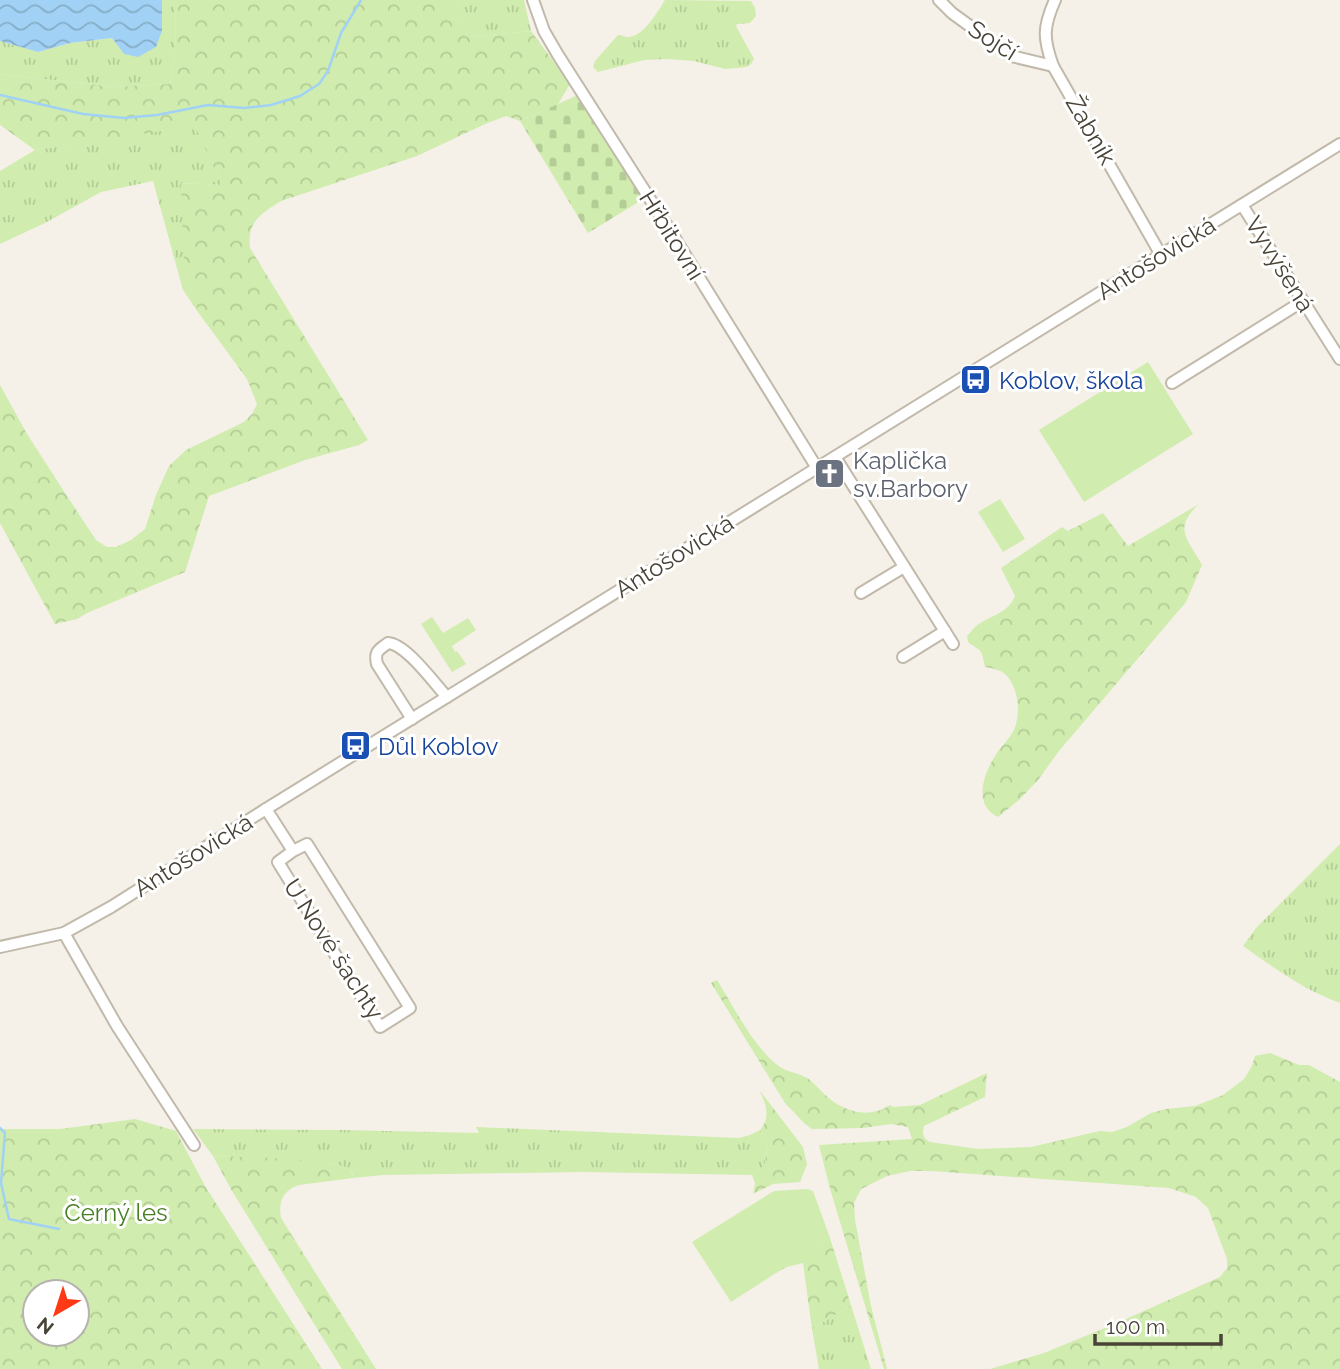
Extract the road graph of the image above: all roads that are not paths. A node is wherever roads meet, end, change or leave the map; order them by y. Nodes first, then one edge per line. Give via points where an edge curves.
1 (533, 0) edge
2 (939, 0) edge
3 (1055, 0) edge
4 (1053, 66) junction
5 (1340, 144) edge
6 (1242, 205) junction
7 (1161, 255) junction
8 (1303, 301) junction
9 (1340, 359) edge
10 (1172, 383) dead end
11 (835, 457) junction
12 (817, 468) junction
13 (904, 567) junction
14 (862, 593) dead end
15 (944, 631) junction
16 (953, 644) dead end
17 (904, 657) dead end
18 (447, 697) junction
19 (412, 719) junction
20 (266, 809) junction
21 (293, 852) junction
22 (64, 933) junction
23 (0, 947) edge
24 (194, 1145) dead end

1 - 12 street, Hřbitovní via 558,55
2 - 4 street, Sojčí via 1011,56
3 - 4 street, Žabník via 1046,19 1045,36
4 - 7 street, Žabník
5 - 6 street, Antošovická
6 - 7 street, Antošovická
6 - 8 street, Vyvýšená
7 - 11 street, Antošovická
8 - 9 street, Vyvýšená
8 - 10 street
11 - 12 street, Antošovická
11 - 13 street
12 - 18 street, Antošovická
13 - 14 street
13 - 15 street
15 - 16 street
15 - 17 street
18 - 19 street, Antošovická
18 - 19 street via 405,649 388,643 377,651 377,664
19 - 20 street, Antošovická
20 - 21 street, U Nové šachty
20 - 22 street, Antošovická
21 - 21 street, U Nové šachty via 278,862 380,1027 410,1008 307,844
22 - 23 street, Antošovická
22 - 24 street

